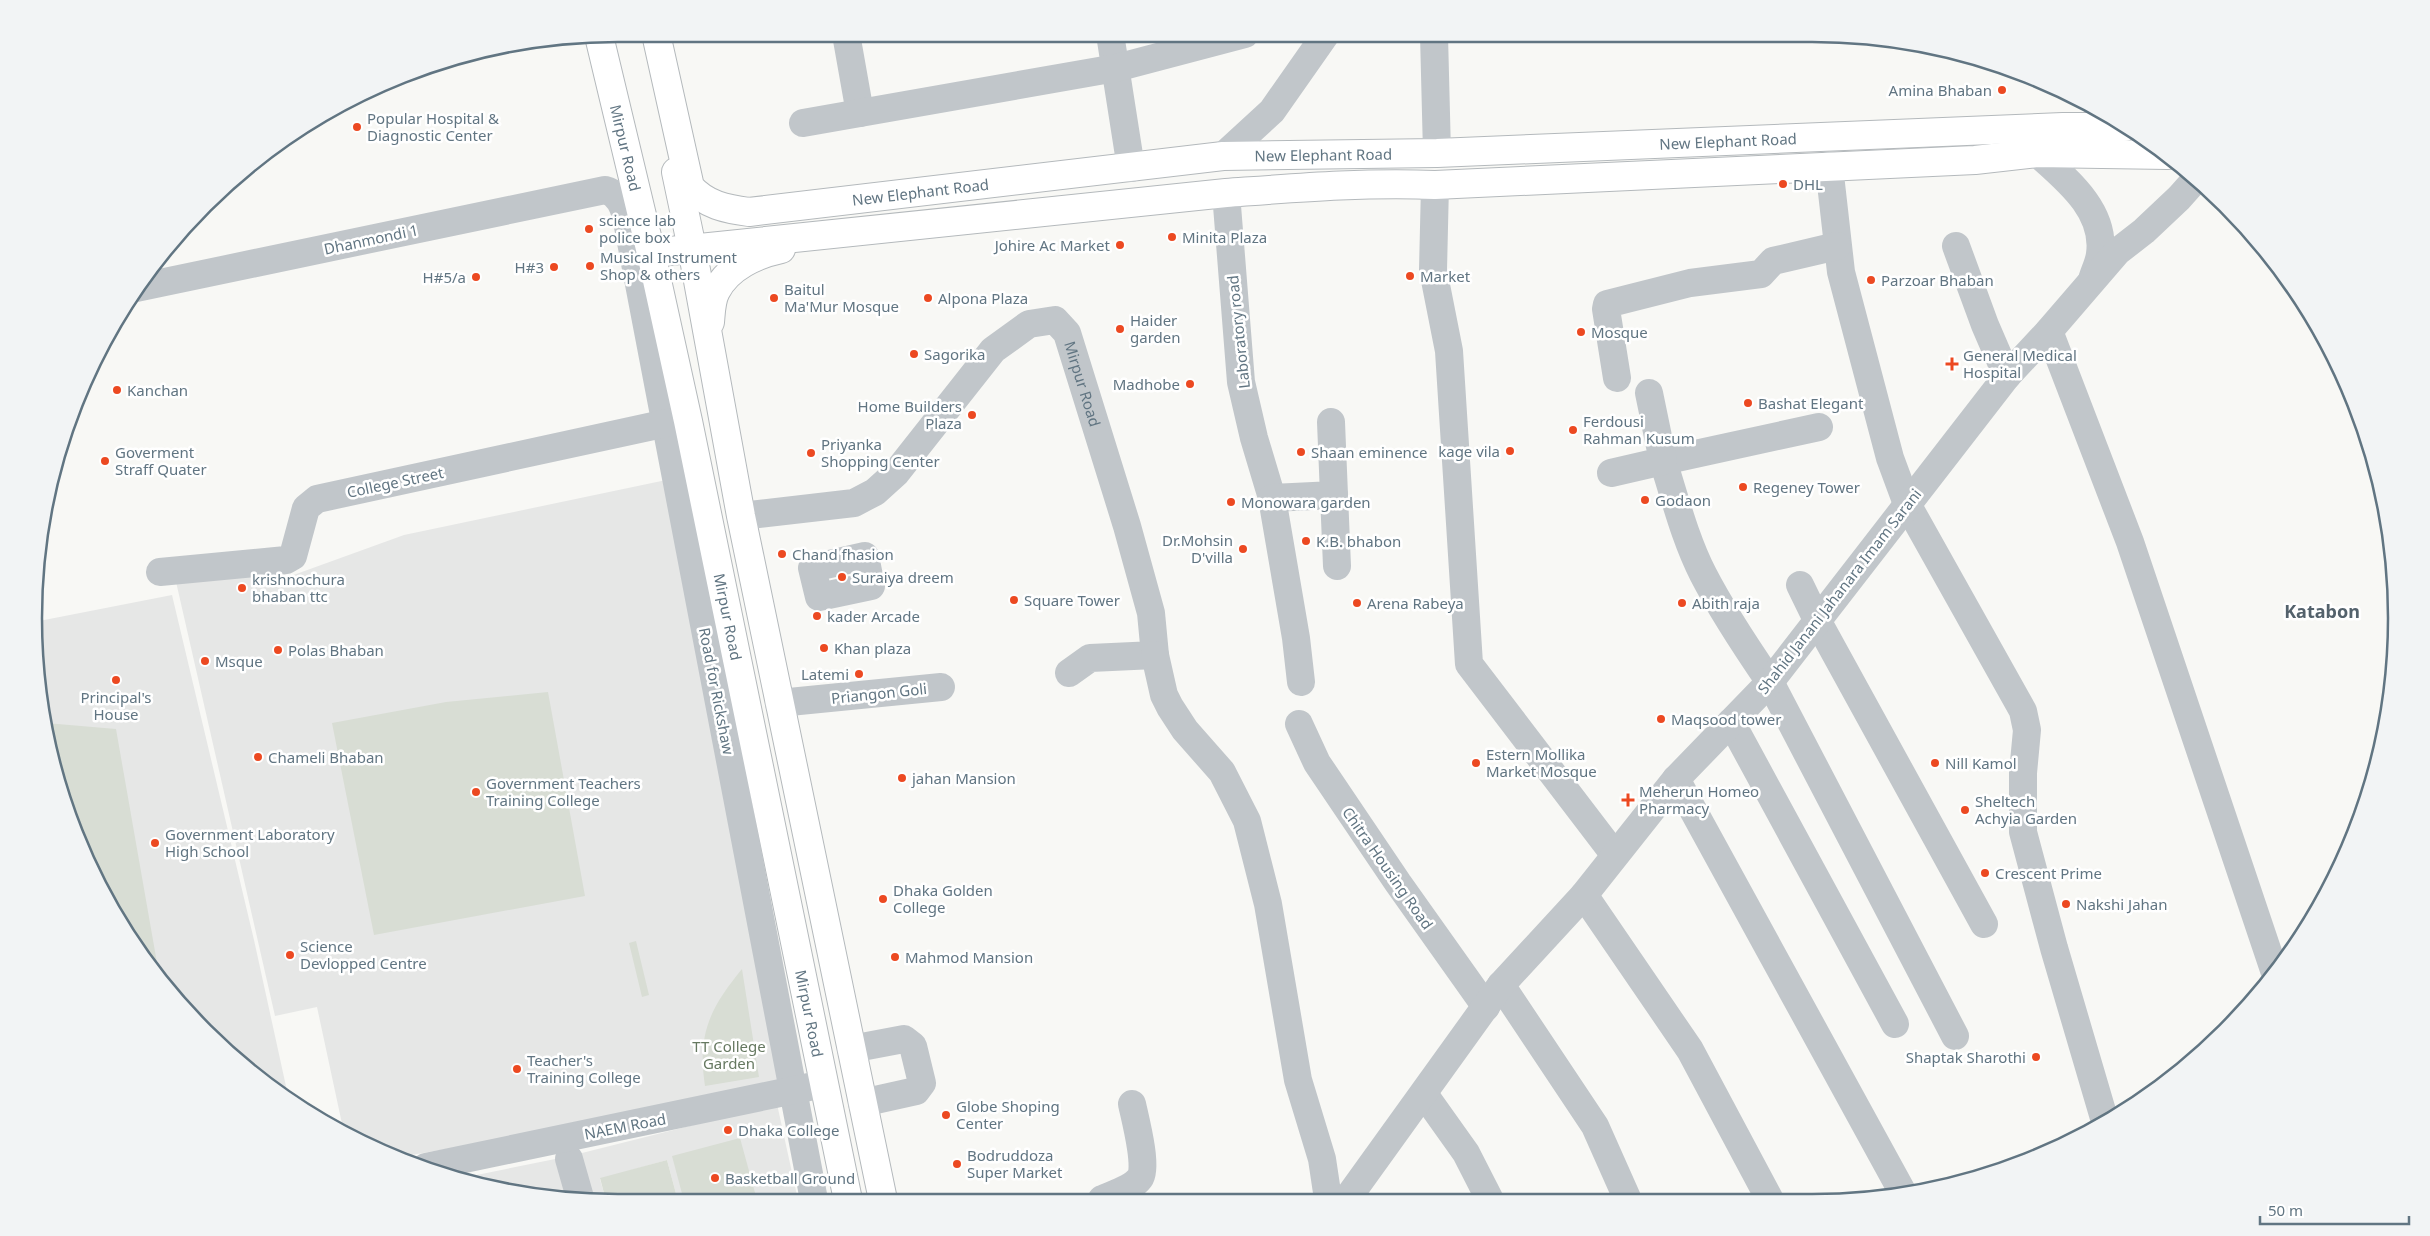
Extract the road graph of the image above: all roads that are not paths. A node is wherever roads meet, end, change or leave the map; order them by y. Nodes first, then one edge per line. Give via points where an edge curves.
1 (647, 42) edge
2 (658, 42) edge
3 (847, 42) edge
4 (1111, 42) edge
5 (1215, 42) edge
6 (1320, 42) edge
7 (1434, 42) edge
8 (601, 43) edge
9 (1116, 68) junction
10 (860, 113) junction
11 (803, 123) dead end
12 (2112, 127) edge
13 (1437, 153) junction
14 (2037, 154) junction
15 (2154, 155) edge
16 (1223, 156) junction
17 (1828, 166) junction
18 (1131, 168) junction
19 (1435, 185) junction
20 (2191, 185) edge
21 (605, 190) joint
22 (1226, 193) junction
23 (851, 231) junction
24 (1837, 246) junction
25 (1956, 246) dead end
26 (692, 248) junction
27 (651, 253) junction
28 (2092, 281) junction
29 (148, 285) edge
30 (2050, 332) junction
31 (708, 336) junction
32 (2007, 376) junction
33 (1617, 378) dead end
34 (1649, 394) dead end
35 (678, 422) junction
36 (1331, 422) dead end
37 (1818, 427) dead end
38 (1663, 461) junction
39 (1611, 473) dead end
40 (1334, 495) junction
41 (1272, 498) junction
42 (1907, 504) junction
43 (741, 516) junction
44 (1337, 566) dead end
45 (160, 572) dead end
46 (1800, 585) dead end
47 (1818, 622) junction
48 (1155, 655) junction
49 (1069, 673) dead end
50 (1301, 682) dead end
51 (1770, 682) junction
52 (941, 687) dead end
53 (779, 703) junction
54 (1730, 722) junction
55 (1299, 724) dead end
56 (1676, 779) junction
57 (1614, 854) junction
58 (1584, 895) junction
59 (1984, 924) dead end
60 (2272, 964) edge
61 (1494, 996) junction
62 (1895, 1024) dead end
63 (1955, 1036) dead end
64 (851, 1049) junction
65 (857, 1076) junction
66 (823, 1085) junction
67 (792, 1090) junction
68 (1424, 1094) junction
69 (862, 1103) junction
70 (1132, 1104) dead end
71 (2103, 1114) edge
72 (569, 1159) dead end
73 (438, 1164) edge
74 (1900, 1187) edge
75 (579, 1192) edge
76 (813, 1194) edge
77 (847, 1194) edge
78 (882, 1194) edge
79 (1114, 1194) edge
80 (1327, 1194) edge
81 (1351, 1194) edge
82 (1487, 1194) edge
83 (1625, 1194) edge
84 (1767, 1194) edge

1 - 26 highway
2 - 18 highway, New Elephant Road via 690,187 700,199 732,210 749,212
3 - 10 street
4 - 9 street
5 - 9 street
6 - 16 street via 1272,111
7 - 13 street
8 - 27 highway, Mirpur Road
9 - 10 street
9 - 18 street
10 - 11 street
12 - 13 highway, New Elephant Road
13 - 16 highway, New Elephant Road
14 - 15 highway, New Elephant Road
14 - 17 highway, New Elephant Road
14 - 28 street via 2076,190 2090,209 2098,230 2100,254
16 - 18 highway, New Elephant Road
17 - 19 highway, New Elephant Road
17 - 24 street
19 - 22 highway, New Elephant Road
19 - 57 street via 1433,270 1448,351 1469,664
20 - 28 street, Shahid Janani Jahanara Imam Sarani via 2144,231 2117,252
21 - 29 street, Dhanmondi 1
21 - 35 street, Road for Rickshaw via 620,201 626,216
22 - 23 highway, New Elephant Road
22 - 41 street, Laboratory road via 1241,382
23 - 26 highway, New Elephant Road
23 - 31 highway via 748,259 716,290
24 - 33 street via 1773,261 1761,274 1690,283 1607,304
24 - 42 street via 1890,458
25 - 32 street
26 - 27 highway, New Elephant Road
26 - 31 highway
27 - 35 highway, Mirpur Road
28 - 30 street, Shahid Janani Jahanara Imam Sarani
30 - 32 street, Shahid Janani Jahanara Imam Sarani
30 - 60 street via 2130,542
31 - 43 highway
32 - 42 street, Shahid Janani Jahanara Imam Sarani
34 - 38 street
35 - 45 street, College Street via 317,499 306,508 293,556 286,560
35 - 66 highway, Mirpur Road via 779,858
35 - 67 street, Road for Rickshaw
36 - 40 street
37 - 38 street
38 - 39 street
38 - 51 street via 1703,574 1742,642
40 - 41 street
40 - 44 street
41 - 50 street, Laboratory road
42 - 47 street, Shahid Janani Jahanara Imam Sarani
42 - 71 street via 2023,711 2027,730 2023,832
43 - 48 street, Mirpur Road via 854,503 875,492 896,473 993,350 1029,324 1055,320 1067,333 1127,526 1151,613
43 - 53 highway
46 - 47 street
47 - 51 street, Shahid Janani Jahanara Imam Sarani
47 - 59 street
48 - 49 street via 1090,658
48 - 80 street via 1170,707 1185,730 1222,772 1247,821 1268,904 1298,1080 1322,1159
51 - 54 street, Shahid Janani Jahanara Imam Sarani
51 - 63 street
52 - 53 street, Priangon Goli
53 - 64 highway
54 - 56 street, Shahid Janani Jahanara Imam Sarani
54 - 62 street
55 - 61 street, Chitra Housing Road via 1316,763 1398,883
56 - 57 street, Shahid Janani Jahanara Imam Sarani
56 - 74 street
57 - 58 street, Shahid Janani Jahanara Imam Sarani
58 - 61 street, Shahid Janani Jahanara Imam Sarani
58 - 84 street via 1690,1050
61 - 68 street, Shahid Janani Jahanara Imam Sarani
61 - 83 street, Chitra Housing Road via 1595,1126
64 - 65 highway
64 - 69 street via 904,1039 914,1046 922,1082 916,1091
65 - 66 highway
65 - 69 highway
66 - 67 street, NAEM Road
66 - 77 highway, Mirpur Road
67 - 73 street, NAEM Road
67 - 76 street, Road for Rickshaw
68 - 81 street, Shahid Janani Jahanara Imam Sarani
68 - 82 street via 1466,1153
69 - 78 highway
70 - 79 street via 1143,1166 1141,1178
72 - 75 street

